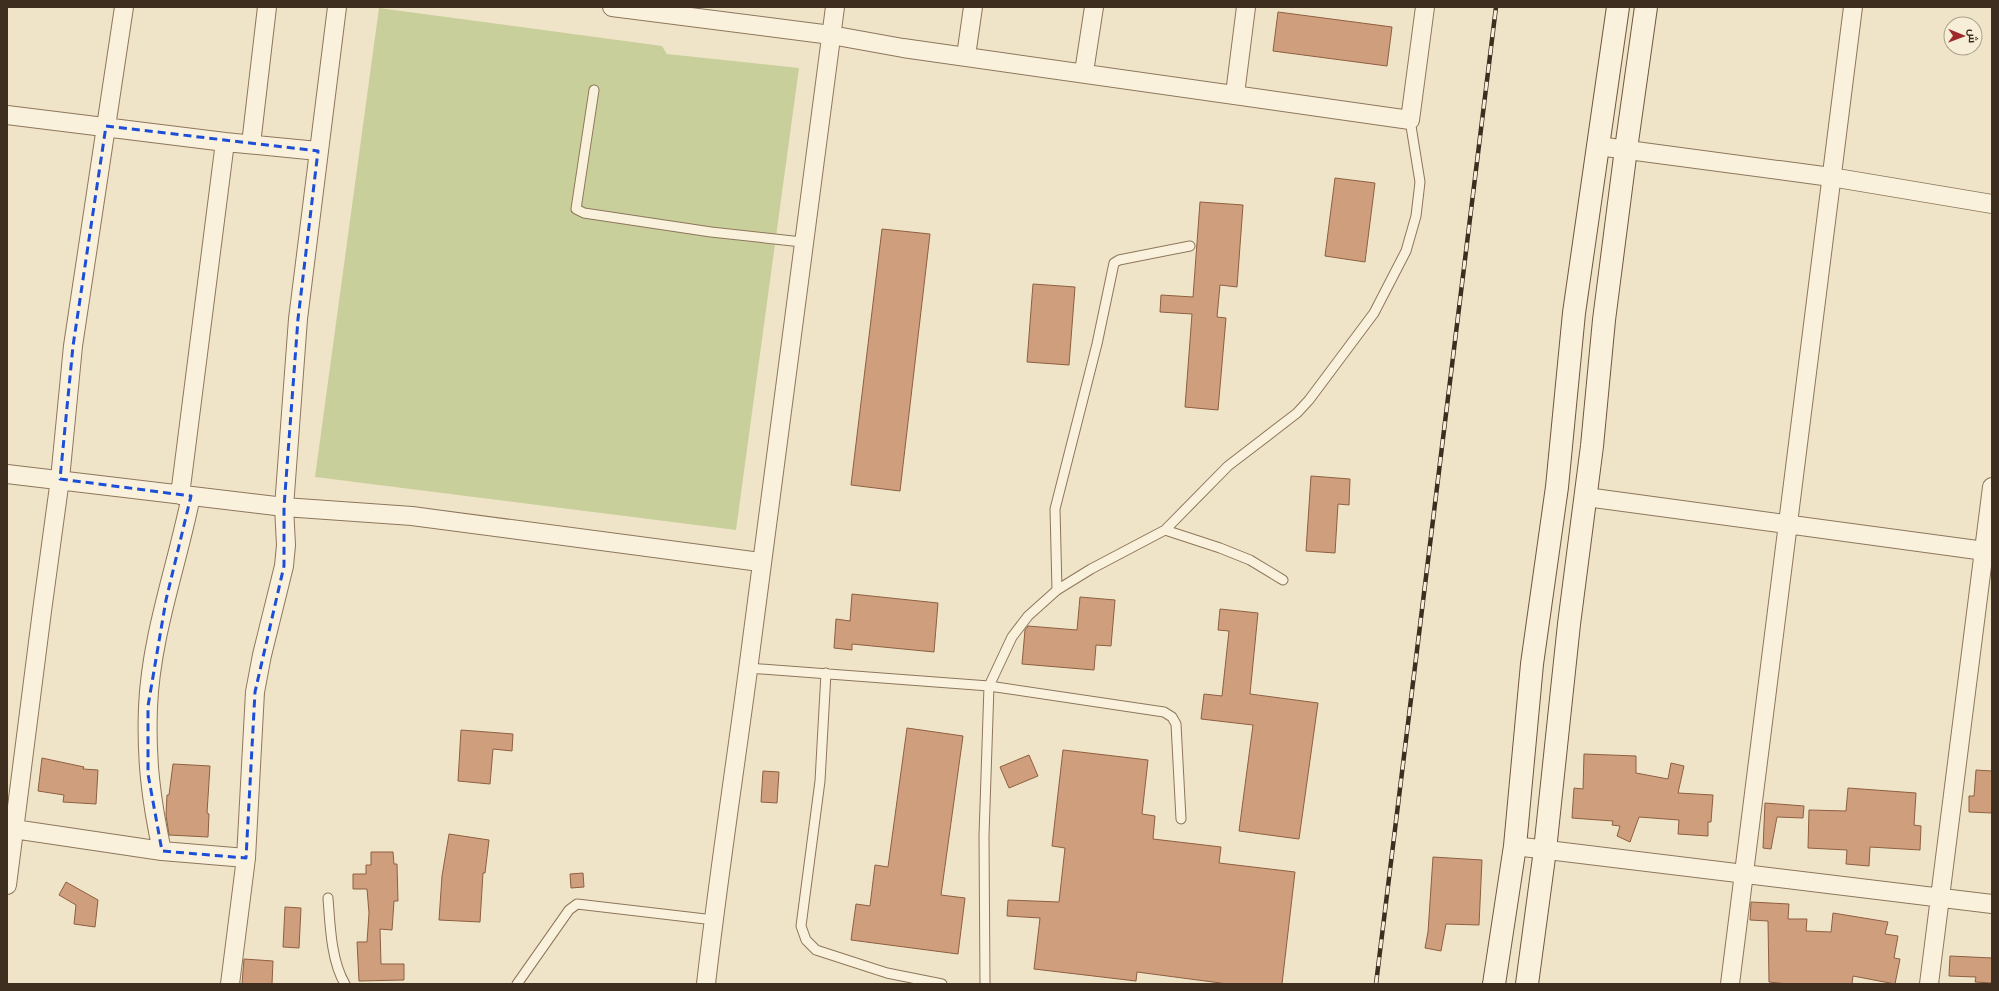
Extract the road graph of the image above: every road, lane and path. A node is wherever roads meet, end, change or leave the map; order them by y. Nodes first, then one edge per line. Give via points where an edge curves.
1 (124, 7) edge
2 (267, 7) edge
3 (337, 7) edge
4 (612, 7) edge
5 (835, 7) edge
6 (973, 7) edge
7 (1094, 7) edge
8 (1246, 7) edge
9 (1425, 7) edge
10 (1618, 7) edge
11 (1646, 7) edge
12 (1853, 7) edge
13 (681, 12) edge
14 (831, 35) junction
15 (966, 56) junction
16 (1084, 72) junction
17 (594, 90) dead end
18 (1235, 94) junction
19 (7, 115) edge
20 (1410, 120) junction
21 (106, 126) junction
22 (225, 142) junction
23 (251, 144) junction
24 (1598, 146) junction
25 (1626, 149) junction
26 (318, 151) junction
27 (1831, 177) junction
28 (1992, 204) edge
29 (802, 242) junction
30 (1190, 246) dead end
31 (7, 474) edge
32 (60, 479) junction
33 (1992, 486) edge
34 (185, 496) junction
35 (1586, 497) junction
36 (284, 507) junction
37 (1789, 526) junction
38 (1165, 530) junction
39 (1988, 552) edge
40 (760, 562) junction
41 (1283, 580) dead end
42 (1057, 590) junction
43 (748, 668) junction
44 (826, 673) junction
45 (989, 686) junction
46 (1181, 819) dead end
47 (10, 828) edge
48 (1514, 846) junction
49 (1545, 850) junction
50 (162, 851) junction
51 (246, 858) junction
52 (1744, 875) junction
53 (7, 885) edge
54 (328, 898) dead end
55 (1941, 898) junction
56 (1992, 904) edge
57 (714, 920) junction
58 (230, 984) edge
59 (344, 984) edge
60 (517, 984) edge
61 (706, 984) edge
62 (942, 984) edge
63 (985, 984) edge
64 (1494, 984) edge
65 (1527, 984) edge
66 (1730, 984) edge
67 (1929, 984) edge

1 - 21 street
2 - 23 street
3 - 26 street
4 - 13 street
5 - 14 street
6 - 15 street
7 - 16 street
8 - 18 street
9 - 20 street
10 - 24 main road
11 - 25 main road
12 - 27 street
13 - 14 street
14 - 15 street
14 - 29 street
15 - 16 street
16 - 18 street
17 - 29 lane via 576,209 584,213 711,232
18 - 20 street
19 - 21 street
20 - 38 lane via 1420,182 1416,216 1406,251 1374,313 1297,413 1228,466
21 - 22 street
21 - 32 street via 73,346
22 - 23 street
22 - 34 street
23 - 26 street
24 - 25 street
24 - 48 main road via 1574,313 1557,487 1532,664
25 - 27 street
25 - 35 main road via 1604,320
26 - 36 street via 298,319
27 - 28 street
27 - 37 street
29 - 40 street
30 - 42 lane via 1114,263 1097,344 1054,509
31 - 32 street
32 - 34 street
32 - 47 street
33 - 39 street
34 - 36 street
34 - 50 street via 181,542 166,600 148,706 148,774
35 - 37 street
35 - 49 main road via 1569,624
36 - 40 street via 412,516
36 - 51 street via 284,566 255,692
37 - 39 street
37 - 52 street
38 - 41 lane via 1250,560
38 - 42 lane
39 - 55 street
40 - 43 street
42 - 45 lane via 1028,616 1012,637
43 - 44 lane
43 - 57 street
44 - 45 lane
44 - 62 lane via 820,781 801,926 806,940 816,950 880,971
45 - 46 lane via 1164,712 1172,717 1176,724
45 - 63 lane via 984,836
47 - 50 street
47 - 53 street
48 - 49 street
48 - 64 main road
49 - 52 street
49 - 65 main road
50 - 51 street
51 - 58 street
52 - 55 street
52 - 66 street
54 - 59 lane via 332,942
55 - 56 street
55 - 67 street
57 - 60 lane via 576,904 569,910
57 - 61 street

